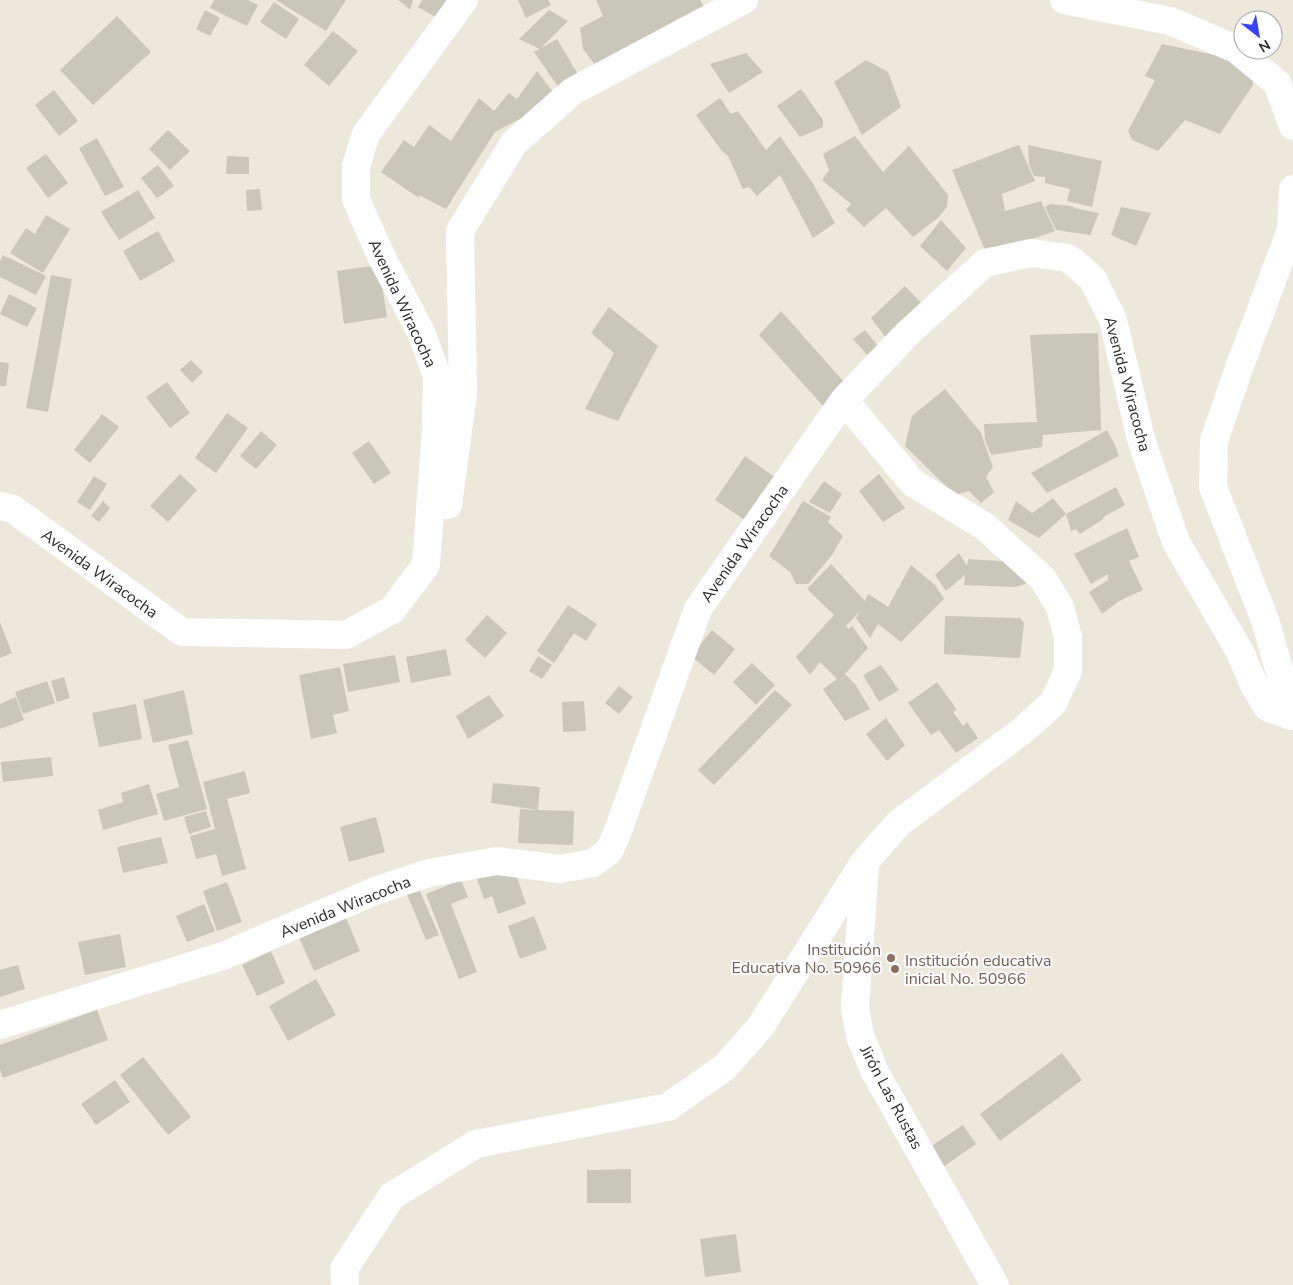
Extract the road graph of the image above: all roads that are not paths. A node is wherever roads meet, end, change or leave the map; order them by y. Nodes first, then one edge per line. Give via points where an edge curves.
1 (464, 0) edge
2 (744, 0) edge
3 (1064, 0) edge
4 (1293, 126) edge
5 (1293, 189) edge
6 (844, 400) junction
7 (0, 506) edge
8 (426, 566) junction
9 (1293, 715) edge
10 (865, 861) junction
11 (0, 1025) edge
12 (345, 1285) edge
13 (995, 1285) edge

1 - 8 street, Avenida Wiracocha via 366,134 356,166 356,199 381,256 421,332 438,376
2 - 8 street via 574,91 514,144 460,231 462,393 446,522
3 - 4 street via 1170,21 1236,49 1277,83
5 - 9 street via 1291,230 1214,441 1213,487 1266,623
6 - 9 street, Avenida Wiracocha via 908,333 985,263 1032,253 1068,258 1092,278 1113,320 1141,439 1176,542 1240,652 1267,706
6 - 10 street via 913,483 984,526 1043,579 1060,607 1068,637 1068,671 1053,703 1022,731 899,823
6 - 11 street, Avenida Wiracocha via 698,609 616,836 609,851 593,863 560,869 497,861 428,874 375,891 223,956
7 - 8 street, Avenida Wiracocha via 13,509 182,632 346,635 392,610
10 - 12 street via 761,1026 725,1067 668,1107 476,1144 392,1196 344,1269
10 - 13 street, Jirón Las Rustas via 855,1007 860,1036 875,1072

